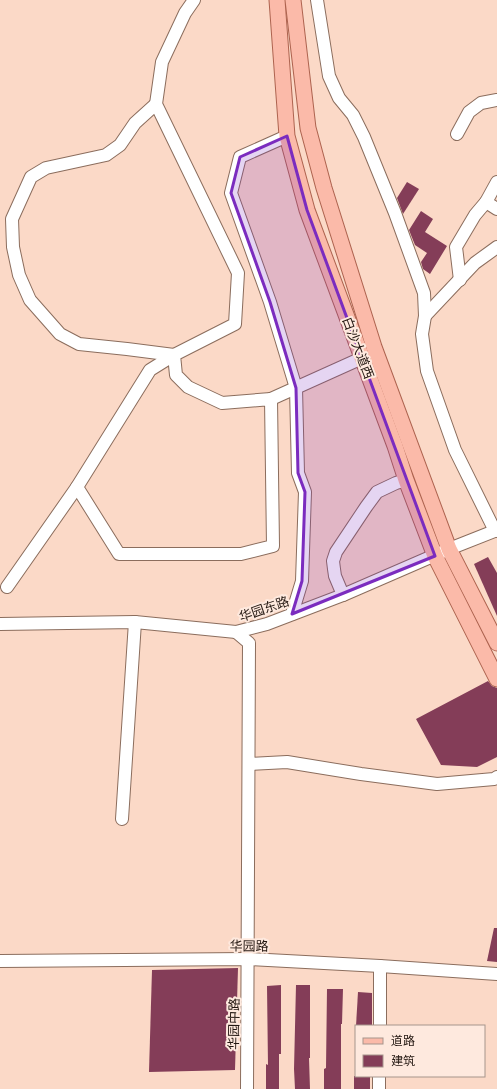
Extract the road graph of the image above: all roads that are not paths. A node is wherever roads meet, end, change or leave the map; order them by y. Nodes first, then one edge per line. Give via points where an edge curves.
1 (194, 0) edge
2 (277, 0) edge
3 (293, 0) edge
4 (317, 0) edge
5 (497, 100) edge
6 (156, 104) junction
7 (457, 134) dead end
8 (287, 136) junction
9 (497, 182) edge
10 (486, 202) junction
11 (497, 209) edge
12 (497, 247) edge
13 (460, 280) junction
14 (425, 316) junction
15 (174, 355) junction
16 (362, 358) junction
17 (296, 388) junction
18 (271, 399) junction
19 (406, 480) junction
20 (77, 487) junction
21 (496, 531) edge
22 (450, 549) junction
23 (435, 556) junction
24 (7, 587) dead end
25 (343, 595) junction
26 (292, 614) junction
27 (135, 622) junction
28 (0, 624) edge
29 (236, 632) junction
30 (497, 643) edge
31 (497, 680) edge
32 (249, 764) junction
33 (497, 777) edge
34 (122, 819) dead end
35 (248, 959) junction
36 (0, 961) edge
37 (380, 966) junction
38 (497, 974) edge
39 (380, 1025) edge
40 (379, 1077) edge
41 (247, 1089) edge
42 (379, 1089) edge

1 - 6 street via 162,62
2 - 8 main road, 白沙大道西
3 - 22 main road, 白沙大道西 via 308,128 324,188 374,347
4 - 14 street via 329,76 339,98 353,115 364,137 392,206 424,294
5 - 7 street via 481,103 469,112
6 - 15 street via 238,274 235,324
6 - 15 street via 135,123 120,144 106,155 46,168 31,177 12,219 13,247 19,275 30,300 60,334 79,344
8 - 16 main road, 白沙大道西 via 307,210
8 - 17 street via 240,157 232,193 270,302
9 - 10 street
10 - 11 street
10 - 13 street via 474,215 456,247
12 - 13 street via 475,263
13 - 14 street
14 - 21 street via 422,334 427,371 455,450
15 - 18 street via 176,375 188,387 222,403
15 - 20 street via 150,370
16 - 17 street
16 - 19 main road, 白沙大道西
17 - 18 street
17 - 26 street via 298,473 304,492 302,581
18 - 20 street via 273,546 241,554 119,554
19 - 23 main road, 白沙大道西
19 - 25 street via 377,492 336,552 333,561 335,576
20 - 24 street
21 - 22 street, 华园东路
22 - 23 street, 华园东路
22 - 30 main road, 白沙大道西
23 - 25 street, 华园东路
23 - 31 main road, 白沙大道西
25 - 26 street, 华园东路
26 - 29 street, 华园东路
27 - 28 street, 华园东路
27 - 29 street, 华园东路
27 - 34 street
29 - 32 street, 华园中路 via 249,643
32 - 33 street via 287,762 437,784
32 - 35 street, 华园中路
35 - 36 street, 华园路
35 - 37 street, 华园路
35 - 41 street, 华园中路
37 - 38 street, 华园路
37 - 39 street
40 - 42 street

